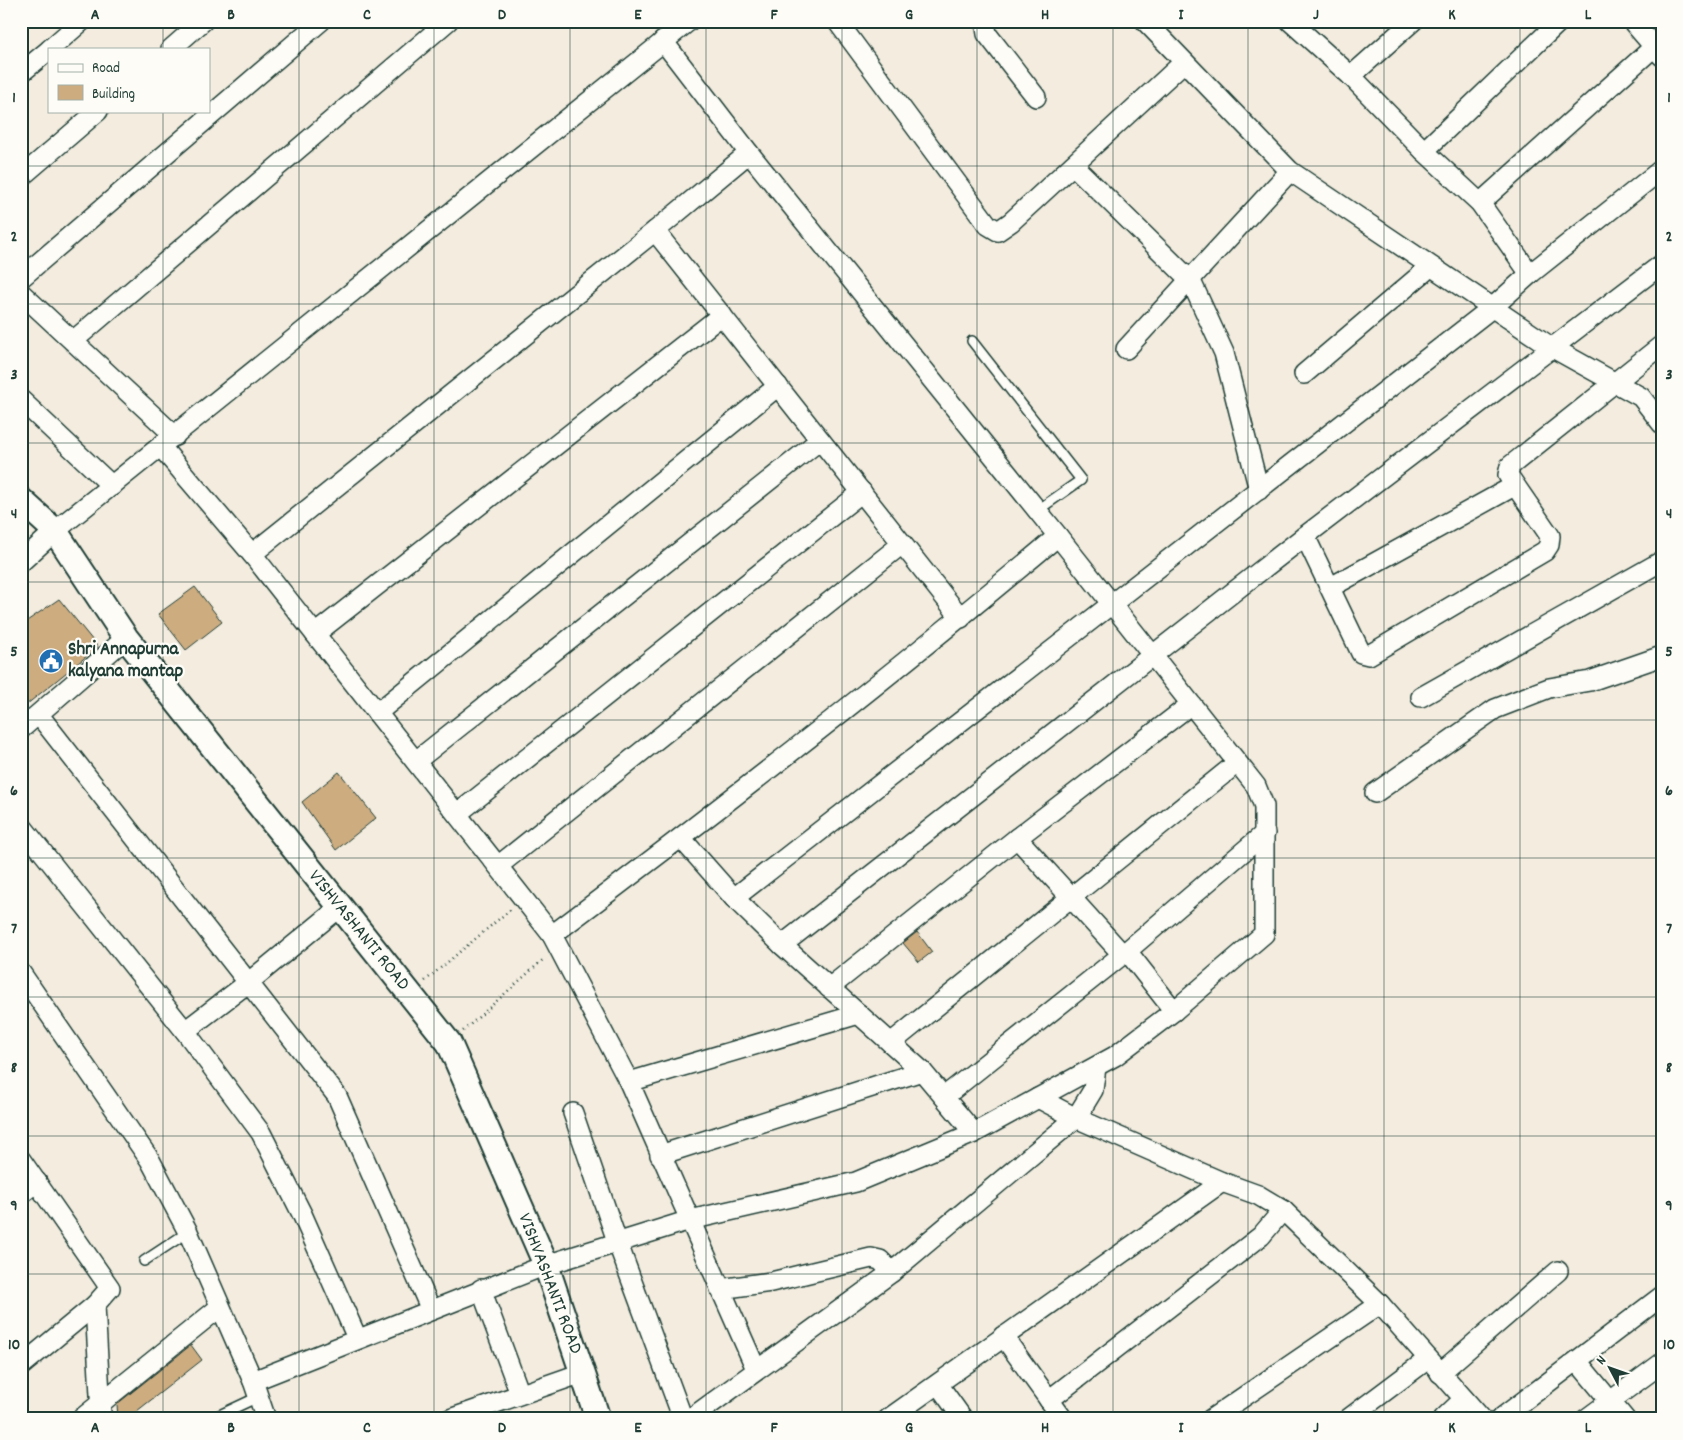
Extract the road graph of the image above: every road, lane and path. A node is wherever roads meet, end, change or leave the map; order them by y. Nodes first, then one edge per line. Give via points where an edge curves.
1 (82, 21) edge
2 (203, 21) edge
3 (321, 21) edge
4 (448, 21) edge
5 (689, 21) edge
6 (837, 21) edge
7 (985, 21) edge
8 (1145, 21) edge
9 (1290, 21) edge
10 (1413, 21) edge
11 (1560, 21) edge
12 (1632, 21) edge
13 (663, 42) junction
14 (50, 48) edge
15 (172, 48) edge
16 (48, 50) edge
17 (1658, 51) edge
18 (1183, 62) junction
19 (21, 73) edge
20 (1351, 76) junction
21 (1036, 97) dead end
22 (97, 112) edge
23 (1424, 151) junction
24 (749, 153) junction
25 (1073, 165) junction
26 (1662, 169) edge
27 (1290, 171) junction
28 (21, 177) edge
29 (1480, 203) junction
30 (656, 231) junction
31 (1662, 264) edge
32 (1430, 267) junction
33 (1530, 274) junction
34 (21, 278) edge
35 (1191, 281) junction
36 (21, 293) edge
37 (1493, 307) junction
38 (722, 315) junction
39 (73, 341) junction
40 (972, 341) dead end
41 (1662, 345) edge
42 (1551, 347) junction
43 (1126, 349) dead end
44 (1304, 374) dead end
45 (1615, 383) junction
46 (778, 386) junction
47 (21, 400) edge
48 (1662, 424) edge
49 (820, 440) junction
50 (168, 441) junction
51 (112, 486) junction
52 (1514, 486) junction
53 (1259, 490) junction
54 (862, 492) junction
55 (21, 500) edge
56 (1038, 510) junction
57 (54, 531) junction
58 (1058, 536) junction
59 (1305, 536) junction
60 (902, 544) junction
61 (252, 554) junction
62 (1662, 561) edge
63 (21, 562) edge
64 (1331, 587) junction
65 (1111, 604) junction
66 (961, 618) junction
67 (315, 634) junction
68 (126, 638) junction
69 (1662, 656) edge
70 (1152, 657) junction
71 (1421, 697) dead end
72 (1190, 705) junction
73 (377, 713) junction
74 (39, 715) junction
75 (21, 729) edge
76 (416, 761) junction
77 (1237, 763) junction
78 (1375, 793) dead end
79 (457, 814) junction
80 (21, 825) edge
81 (1265, 833) junction
82 (681, 838) junction
83 (1017, 838) junction
84 (498, 866) junction
85 (1071, 896) junction
86 (734, 898) junction
87 (524, 899) junction
88 (339, 908) junction
89 (555, 941) junction
90 (782, 945) junction
91 (1125, 953) junction
92 (21, 974) edge
93 (249, 982) junction
94 (829, 988) junction
95 (409, 994) junction
96 (1174, 1011) junction
97 (859, 1014) junction
98 (186, 1031) junction
99 (448, 1043) junction
100 (891, 1043) junction
101 (1096, 1066) junction
102 (922, 1071) junction
103 (629, 1082) junction
104 (945, 1096) junction
105 (1038, 1098) junction
106 (573, 1113) dead end
107 (1076, 1118) junction
108 (974, 1133) junction
109 (660, 1154) junction
110 (21, 1160) edge
111 (37, 1182) junction
112 (1222, 1182) junction
113 (21, 1194) edge
114 (1283, 1210) junction
115 (690, 1220) junction
116 (188, 1232) junction
117 (618, 1244) junction
118 (144, 1261) dead end
119 (546, 1265) junction
120 (892, 1272) junction
121 (1558, 1272) dead end
122 (482, 1289) junction
123 (720, 1289) junction
124 (1662, 1296) edge
125 (1380, 1304) junction
126 (95, 1305) junction
127 (220, 1307) junction
128 (430, 1310) junction
129 (1003, 1336) junction
130 (357, 1338) junction
131 (1577, 1361) junction
132 (1662, 1363) edge
133 (21, 1366) edge
134 (1434, 1366) junction
135 (756, 1369) junction
136 (582, 1373) junction
137 (938, 1384) junction
138 (256, 1389) junction
139 (520, 1394) junction
140 (1464, 1399) junction
141 (1049, 1400) junction
142 (1610, 1400) junction
143 (101, 1411) edge
144 (81, 1419) edge
145 (211, 1419) edge
146 (266, 1419) edge
147 (450, 1419) edge
148 (598, 1419) edge
149 (683, 1419) edge
150 (690, 1419) edge
151 (888, 1419) edge
152 (963, 1419) edge
153 (1063, 1419) edge
154 (1211, 1419) edge
155 (1348, 1419) edge
156 (1443, 1419) edge
157 (1482, 1419) edge
158 (1500, 1419) edge
159 (1586, 1419) edge
160 (1625, 1419) edge

1 - 14 street
2 - 15 street
3 - 34 street
4 - 39 street
5 - 13 street
6 - 25 street via 988,226 998,231 1011,222
7 - 21 street via 987,34
8 - 18 street
9 - 20 street
10 - 20 street
11 - 23 street
12 - 17 street
13 - 24 street
13 - 50 street
16 - 19 street
17 - 29 street
18 - 25 street
18 - 27 street
20 - 23 street
22 - 28 street
23 - 29 street
24 - 30 street
24 - 56 street
25 - 35 street
26 - 33 street
27 - 32 street
27 - 35 street
29 - 33 street
30 - 38 street
30 - 61 street
31 - 42 street
32 - 37 street
32 - 44 street
33 - 37 street
35 - 43 street
35 - 53 street via 1224,353
36 - 39 street
37 - 42 street
37 - 53 street
38 - 46 street
38 - 67 street
39 - 50 street
40 - 56 lane via 1081,480
41 - 45 street
42 - 45 street
42 - 59 street
45 - 48 street via 1641,397
45 - 52 street via 1510,466 1508,475
46 - 49 street
46 - 73 street
47 - 51 street
49 - 54 street
49 - 76 street
50 - 51 street
50 - 61 street
51 - 57 street
52 - 64 street
52 - 64 street via 1550,536 1550,545 1545,551 1368,654 1361,653
53 - 65 street
54 - 60 street
54 - 79 street
55 - 57 street, VISHVASHANTI ROAD
56 - 58 street
57 - 63 street
57 - 68 street, VISHVASHANTI ROAD
58 - 65 street
58 - 66 street
59 - 64 street
59 - 70 street
60 - 66 street
60 - 84 street
61 - 67 street
62 - 71 street
65 - 70 street
65 - 86 street
66 - 82 street
67 - 73 street
68 - 74 street
68 - 88 street, VISHVASHANTI ROAD
69 - 78 street via 1590,681 1548,688 1495,709
70 - 72 street
70 - 90 street
72 - 77 street
72 - 83 street
73 - 76 street
74 - 75 street
74 - 93 street
76 - 79 street
77 - 81 street via 1256,786 1264,806
77 - 85 street
79 - 84 street
80 - 98 street
81 - 91 street
81 - 96 street via 1264,934
82 - 86 street
82 - 89 street
83 - 85 street
83 - 94 street
84 - 87 street
85 - 91 street
85 - 100 street
86 - 90 street
87 - 89 street
87 - 95 path
88 - 93 street
88 - 95 street, VISHVASHANTI ROAD
89 - 99 path
89 - 103 street
90 - 94 street
91 - 96 street
91 - 104 street
92 - 116 street via 150,1160
93 - 98 street
93 - 128 street via 337,1096
94 - 97 street
95 - 99 street, VISHVASHANTI ROAD
96 - 101 street via 1115,1056
97 - 100 street
97 - 103 street
98 - 130 street via 261,1133 302,1214
99 - 119 street, VISHVASHANTI ROAD
100 - 102 street
101 - 105 street
101 - 107 street via 1093,1090
102 - 104 street
102 - 109 street
103 - 109 street
104 - 108 street
105 - 107 street
105 - 108 street
106 - 117 street
107 - 112 street
107 - 120 street
108 - 115 street via 856,1182
109 - 115 street
110 - 111 street
111 - 113 street
111 - 126 street via 110,1288
112 - 114 street
112 - 129 street
114 - 125 street
114 - 141 street via 1261,1236
115 - 117 street
115 - 123 street
116 - 118 lane
116 - 127 street
117 - 119 street
117 - 149 street
119 - 122 street
119 - 136 street, VISHVASHANTI ROAD
120 - 123 street via 880,1260 871,1258 771,1282
120 - 135 street
121 - 134 street
122 - 128 street
122 - 139 street
123 - 135 street
124 - 131 street
125 - 134 street
125 - 154 street
126 - 133 street
126 - 143 street
127 - 138 street
127 - 143 street
128 - 130 street
129 - 137 street
129 - 141 street
130 - 138 street
131 - 142 street
131 - 158 street
132 - 142 street
134 - 140 street
134 - 155 street
135 - 150 street
136 - 139 street
136 - 148 street, VISHVASHANTI ROAD
137 - 151 street
137 - 152 street
138 - 145 lane
138 - 146 street
139 - 147 street
140 - 156 street
140 - 157 street
141 - 153 street
142 - 159 street
142 - 160 street
143 - 144 street

